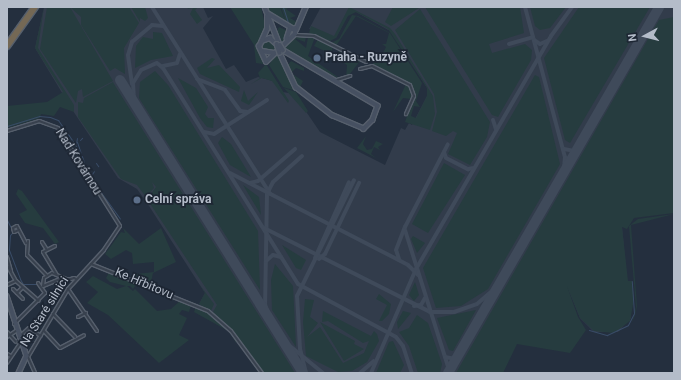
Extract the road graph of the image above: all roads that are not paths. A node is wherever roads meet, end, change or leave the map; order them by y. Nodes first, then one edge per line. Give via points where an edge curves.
1 (34, 7) edge
2 (264, 7) edge
3 (306, 7) edge
4 (266, 17) junction
5 (289, 32) junction
6 (295, 32) junction
7 (287, 39) junction
8 (7, 42) edge
9 (278, 42) junction
10 (7, 46) edge
11 (261, 50) junction
12 (281, 51) junction
13 (275, 52) junction
14 (266, 62) junction
15 (366, 62) dead end
16 (360, 69) dead end
17 (350, 76) dead end
18 (326, 77) junction
19 (406, 114) dead end
20 (7, 131) edge
21 (120, 227) joint
22 (19, 230) dead end
23 (28, 241) dead end
24 (42, 242) dead end
25 (26, 243) junction
26 (55, 246) dead end
27 (47, 250) junction
28 (7, 258) edge
29 (91, 264) junction
30 (7, 265) edge
31 (40, 271) junction
32 (12, 274) junction
33 (56, 274) junction
34 (60, 275) junction
35 (47, 276) junction
36 (44, 278) junction
37 (75, 278) junction
38 (60, 279) junction
39 (66, 279) junction
40 (16, 280) junction
41 (38, 283) dead end
42 (48, 285) junction
43 (7, 286) edge
44 (43, 286) junction
45 (22, 288) junction
46 (13, 289) dead end
47 (68, 289) junction
48 (17, 293) junction
49 (45, 293) junction
50 (7, 296) edge
51 (23, 299) dead end
52 (39, 301) junction
53 (86, 313) junction
54 (53, 314) junction
55 (78, 317) dead end
56 (14, 324) junction
57 (16, 331) junction
58 (44, 331) junction
59 (97, 331) dead end
60 (7, 332) edge
61 (12, 334) junction
62 (84, 335) dead end
63 (41, 336) junction
64 (7, 337) edge
65 (19, 337) junction
66 (75, 337) junction
67 (16, 342) dead end
68 (21, 342) junction
69 (7, 354) edge
70 (11, 356) junction
71 (28, 357) junction
72 (7, 363) edge
73 (19, 373) edge
74 (35, 373) edge
75 (262, 373) edge

1 - 8 highway
1 - 10 highway
2 - 4 main road
2 - 6 main road via 273,18
2 - 9 main road
3 - 6 main road
4 - 9 main road
4 - 14 main road via 267,29 259,46
5 - 6 main road
5 - 7 main road
5 - 9 main road via 278,26
6 - 7 main road
6 - 15 street via 315,36
7 - 13 main road
9 - 11 main road via 266,38 261,43
9 - 12 main road, bridge
11 - 13 main road via 268,55
11 - 14 main road
12 - 18 main road
12 - 18 main road via 294,84 315,105 337,118 365,129 373,120 378,106
13 - 14 main road
16 - 19 street via 371,66 411,86 414,93
17 - 18 street via 340,81
20 - 21 street, Nad Kovárnou via 39,121 56,126
21 - 29 street, Na Staré silnici
22 - 25 street
23 - 25 street
24 - 27 street
25 - 31 street via 27,255
26 - 27 street
27 - 33 street via 43,252
28 - 32 street
29 - 37 street, Na Staré silnici
29 - 75 street, Ke Hřbitovu via 197,305 229,328
30 - 32 street
31 - 35 street
31 - 36 street
32 - 40 street
33 - 34 street
33 - 35 street
34 - 38 street
34 - 39 street
35 - 36 street
36 - 44 street
37 - 39 street
37 - 47 street, Na Staré silnici
38 - 39 street
38 - 42 street
40 - 43 street
40 - 45 street
41 - 44 street
42 - 44 street
42 - 49 street
44 - 49 street
45 - 48 street
45 - 52 street
46 - 48 street
47 - 53 street
47 - 54 street, Na Staré silnici
48 - 51 street
49 - 52 street
50 - 56 main road via 13,307
52 - 56 street
53 - 55 street
53 - 59 street
54 - 58 street, Na Staré silnici
54 - 66 street
56 - 57 main road
57 - 61 street
57 - 65 main road
58 - 63 street, Na Staré silnici
58 - 66 street via 60,348
60 - 61 street
61 - 64 street
61 - 67 street
62 - 66 street
63 - 65 street via 29,328
63 - 71 street, Na Staré silnici
65 - 68 main road
68 - 70 street
68 - 71 main road
69 - 70 street
70 - 72 street
71 - 73 main road, Na Staré silnici
71 - 74 street

